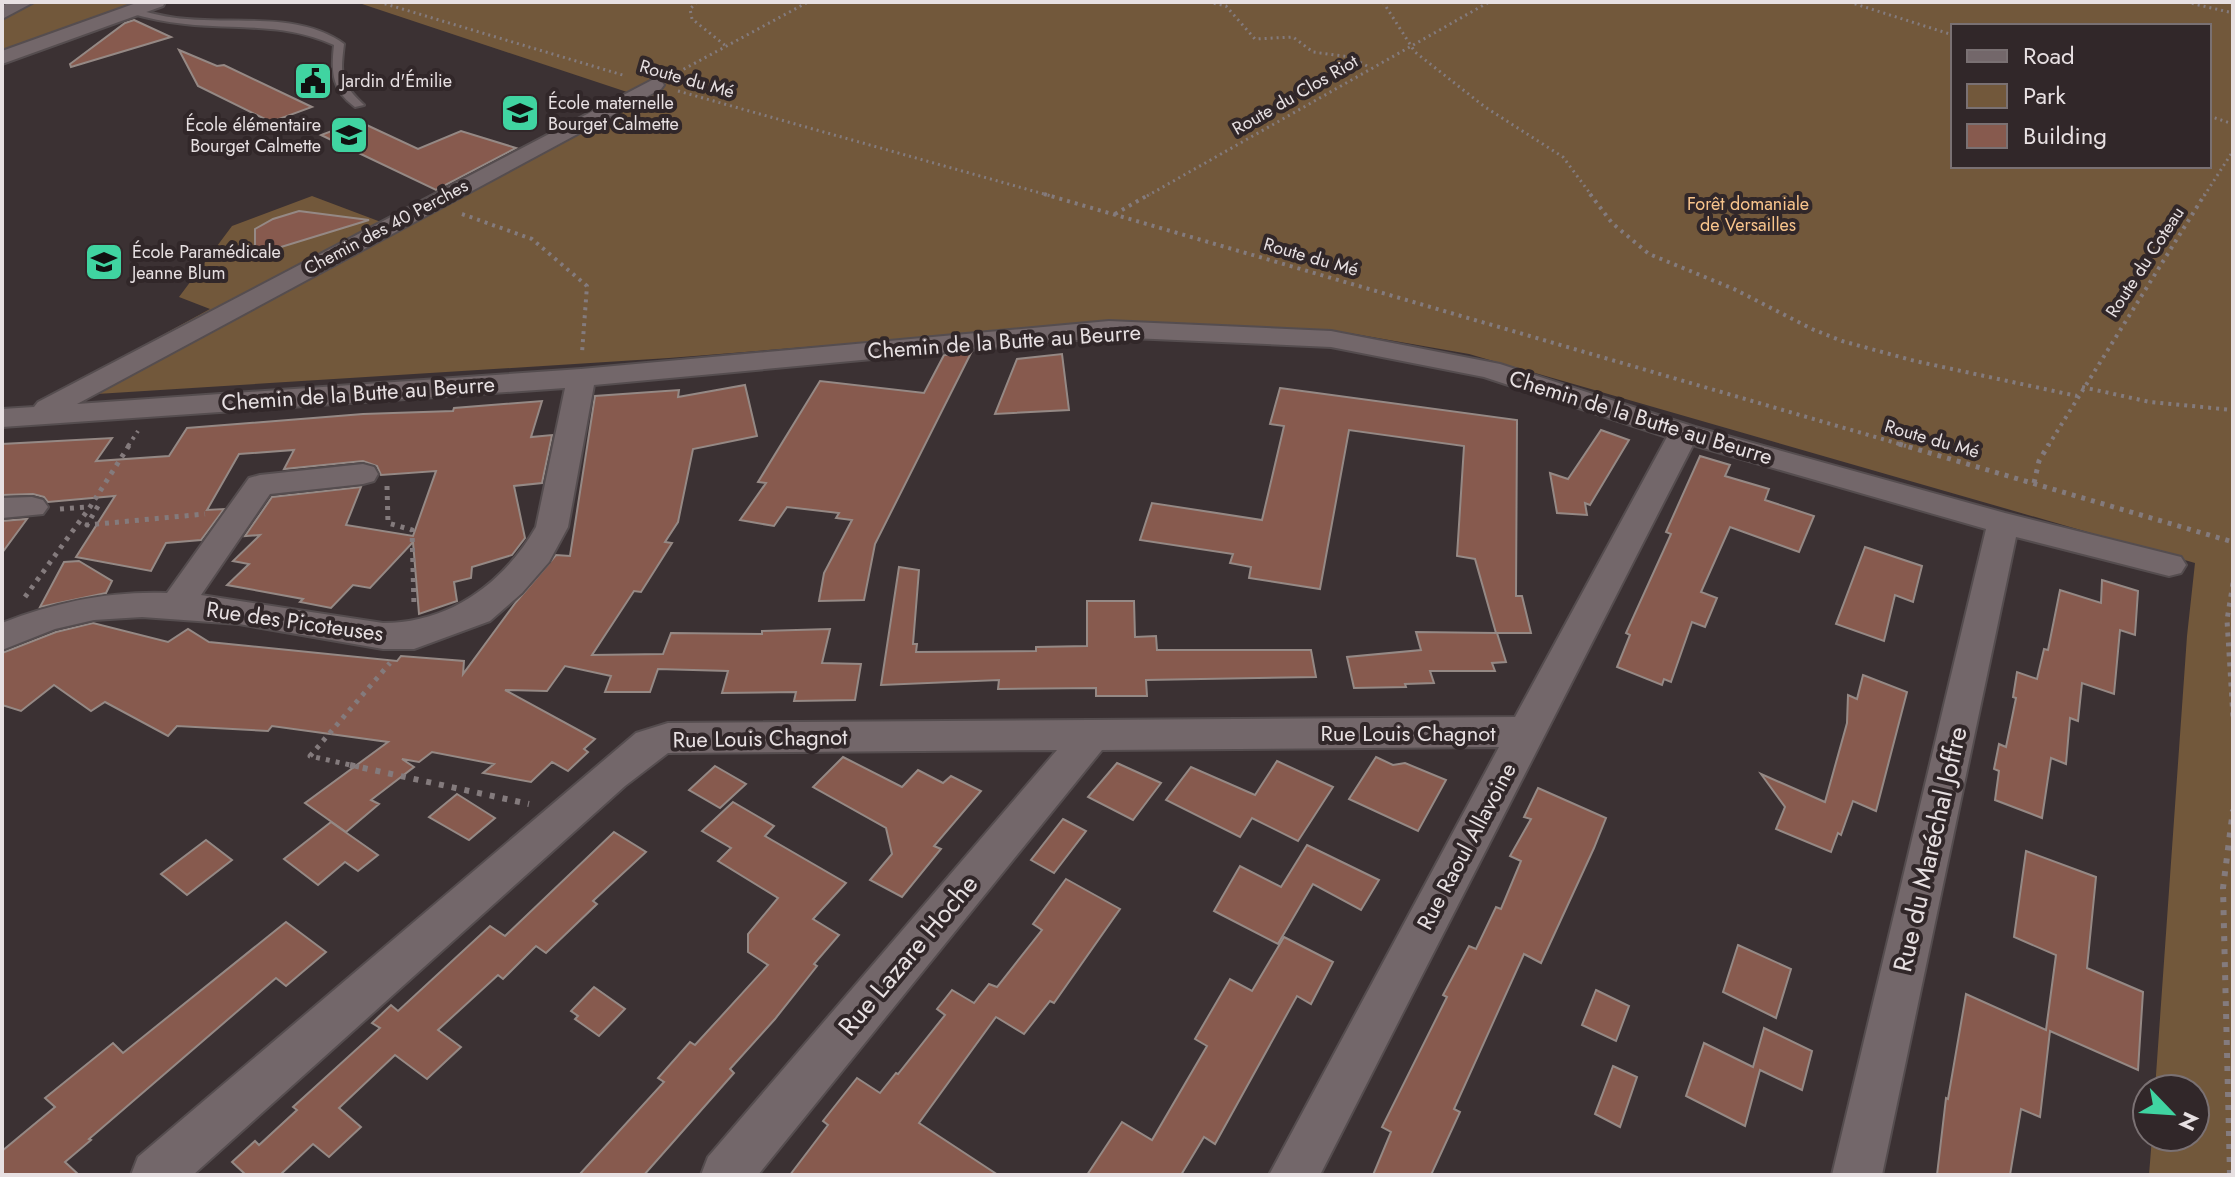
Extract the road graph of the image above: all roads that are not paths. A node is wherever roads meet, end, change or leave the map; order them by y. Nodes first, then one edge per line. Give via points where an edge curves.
1 (25, 2) edge
2 (156, 2) edge
3 (132, 11) junction
4 (2, 13) edge
5 (2, 58) edge
6 (654, 85) road end
7 (359, 105) dead end
8 (581, 378) junction
9 (34, 416) junction
10 (2, 418) edge
11 (1684, 433) junction
12 (363, 474) road end
13 (2003, 523) junction
14 (2169, 565) dead end
15 (178, 603) junction
16 (2, 637) edge
17 (1526, 732) junction
18 (1091, 736) junction
19 (156, 1175) edge
20 (726, 1175) edge
21 (1294, 1175) edge
22 (1857, 1175) edge

1 - 4 street
2 - 3 street
3 - 5 street
3 - 7 lane via 187,22 287,24 315,32 339,44 336,76 343,94
6 - 9 street, Chemin des 40 Perches
8 - 9 street, Chemin de la Butte au Beurre
8 - 11 street, Chemin de la Butte au Beurre via 1109,329 1247,333 1331,339 1450,360
8 - 15 street, Rue des Picoteuses via 552,527 537,554 478,612 414,636 383,636
9 - 10 street, Chemin de la Butte au Beurre
11 - 13 street, Chemin de la Butte au Beurre
11 - 17 street, Rue Raoul Allavoine
12 - 15 street via 260,485
13 - 14 street, Chemin de la Butte au Beurre
13 - 22 street, Rue du Maréchal Joffre
15 - 16 street, Rue des Picoteuses via 74,610
17 - 18 street, Rue Louis Chagnot
17 - 21 street, Rue Raoul Allavoine
18 - 19 street, Rue Louis Chagnot via 668,738 649,744
18 - 20 street, Rue Lazare Hoche

